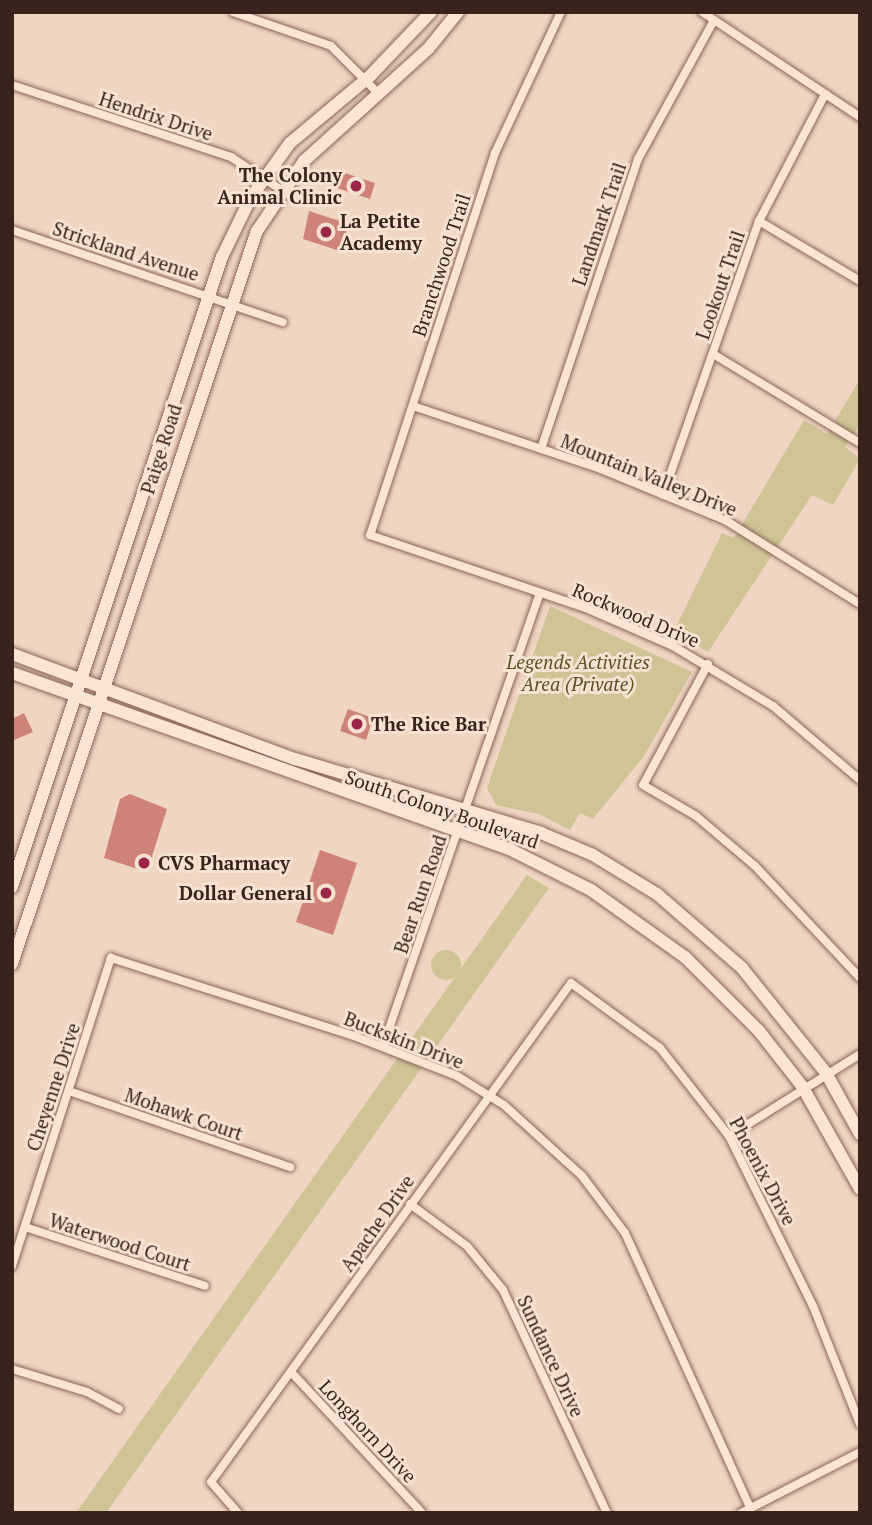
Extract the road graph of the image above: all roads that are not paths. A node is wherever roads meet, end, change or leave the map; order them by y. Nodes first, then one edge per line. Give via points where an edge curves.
1 (233, 12) edge
2 (431, 12) edge
3 (458, 12) edge
4 (561, 12) edge
5 (702, 12) edge
6 (714, 20) junction
7 (369, 78) junction
8 (12, 85) edge
9 (379, 94) junction
10 (825, 94) junction
11 (860, 117) edge
12 (264, 178) junction
13 (283, 191) junction
14 (758, 221) junction
15 (12, 230) edge
16 (860, 281) edge
17 (208, 295) junction
18 (229, 302) junction
19 (282, 322) dead end
20 (713, 354) junction
21 (413, 406) junction
22 (860, 443) edge
23 (541, 449) junction
24 (143, 492) junction
25 (663, 495) junction
26 (165, 500) junction
27 (370, 535) joint
28 (540, 593) junction
29 (860, 604) edge
30 (12, 654) edge
31 (708, 664) junction
32 (12, 673) edge
33 (82, 677) junction
34 (104, 685) junction
35 (76, 695) junction
36 (98, 703) junction
37 (219, 731) junction
38 (226, 754) junction
39 (317, 767) junction
40 (860, 780) edge
41 (311, 783) junction
42 (467, 810) junction
43 (459, 832) junction
44 (27, 841) junction
45 (51, 845) junction
46 (12, 887) edge
47 (111, 958) joint
48 (12, 964) edge
49 (860, 978) edge
50 (570, 983) joint
51 (383, 1046) junction
52 (860, 1054) edge
53 (826, 1073) junction
54 (802, 1086) junction
55 (69, 1091) junction
56 (488, 1095) junction
57 (860, 1134) edge
58 (729, 1136) junction
59 (290, 1167) dead end
60 (860, 1189) edge
61 (410, 1204) junction
62 (25, 1227) junction
63 (12, 1266) edge
64 (205, 1286) dead end
65 (12, 1369) edge
66 (291, 1372) junction
67 (119, 1409) dead end
68 (860, 1424) edge
69 (860, 1452) edge
70 (750, 1507) junction
71 (238, 1513) edge
72 (422, 1513) edge
73 (607, 1513) edge
74 (741, 1513) edge

1 - 7 street via 331,46
2 - 7 main road, Paige Road
3 - 9 main road, Paige Road
4 - 21 street, Branchwood Trail via 512,106
5 - 6 street
6 - 10 street
6 - 23 street, Landmark Trail via 638,159
7 - 9 street
7 - 12 main road, Paige Road via 310,123
8 - 12 street, Hendrix Drive via 231,157
9 - 13 main road, Paige Road via 327,138
10 - 11 street
10 - 14 street, Lookout Trail
12 - 13 street, Hendrix Drive
12 - 17 main road, Paige Road
13 - 18 main road, Paige Road via 257,230
14 - 16 street
14 - 20 street, Lookout Trail
15 - 17 street, Strickland Avenue
17 - 18 street, Strickland Avenue
17 - 24 main road, Paige Road
18 - 19 street, Strickland Avenue
18 - 26 main road, Paige Road
20 - 22 street
20 - 25 street, Lookout Trail
21 - 23 street, Mountain Valley Drive
21 - 27 street, Branchwood Trail
23 - 25 street, Mountain Valley Drive
24 - 26 main road
24 - 33 main road, Paige Road
25 - 29 street, Mountain Valley Drive via 725,520
26 - 34 main road, Paige Road
27 - 28 street, Rockwood Drive
28 - 31 street, Rockwood Drive via 625,624
28 - 42 street, Bear Run Road
30 - 33 main road, South Colony Boulevard
31 - 40 street, Rockwood Drive via 773,706
31 - 49 street via 643,785 696,816 755,866
32 - 35 main road, South Colony Boulevard
33 - 34 main road, South Colony Boulevard
33 - 35 main road, Paige Road
34 - 36 main road, Paige Road
34 - 37 main road, South Colony Boulevard
35 - 36 main road, South Colony Boulevard
35 - 44 main road, Paige Road
36 - 38 main road, South Colony Boulevard
36 - 45 main road, Paige Road
37 - 38 main road
37 - 39 main road, South Colony Boulevard
38 - 41 main road, South Colony Boulevard
39 - 41 main road
39 - 42 main road, South Colony Boulevard
41 - 43 main road, South Colony Boulevard
42 - 43 street, Bear Run Road
42 - 53 main road, South Colony Boulevard via 593,855 657,894 742,968
43 - 51 street, Bear Run Road
43 - 54 main road, South Colony Boulevard via 541,863 646,926 733,1003
44 - 45 main road
44 - 46 main road, Paige Road
45 - 48 main road, Paige Road
47 - 51 street, Buckskin Drive
47 - 55 street, Cheyenne Drive
50 - 56 street, Apache Drive
50 - 58 street, Phoenix Drive via 660,1048
51 - 56 street, Buckskin Drive
52 - 53 street
53 - 54 street
53 - 57 main road, South Colony Boulevard
54 - 58 street
54 - 60 main road, South Colony Boulevard
55 - 59 street, Mohawk Court
55 - 62 street, Cheyenne Drive
56 - 61 street, Apache Drive
56 - 70 street, Buckskin Drive via 558,1149 625,1233
58 - 68 street, Phoenix Drive via 813,1306
61 - 66 street, Apache Drive
61 - 73 street, Sundance Drive via 467,1246 509,1300
62 - 63 street, Cheyenne Drive
62 - 64 street, Waterwood Court
65 - 67 street via 87,1392
66 - 71 street, Apache Drive via 211,1482
66 - 72 street, Longhorn Drive
69 - 70 street
70 - 74 street

